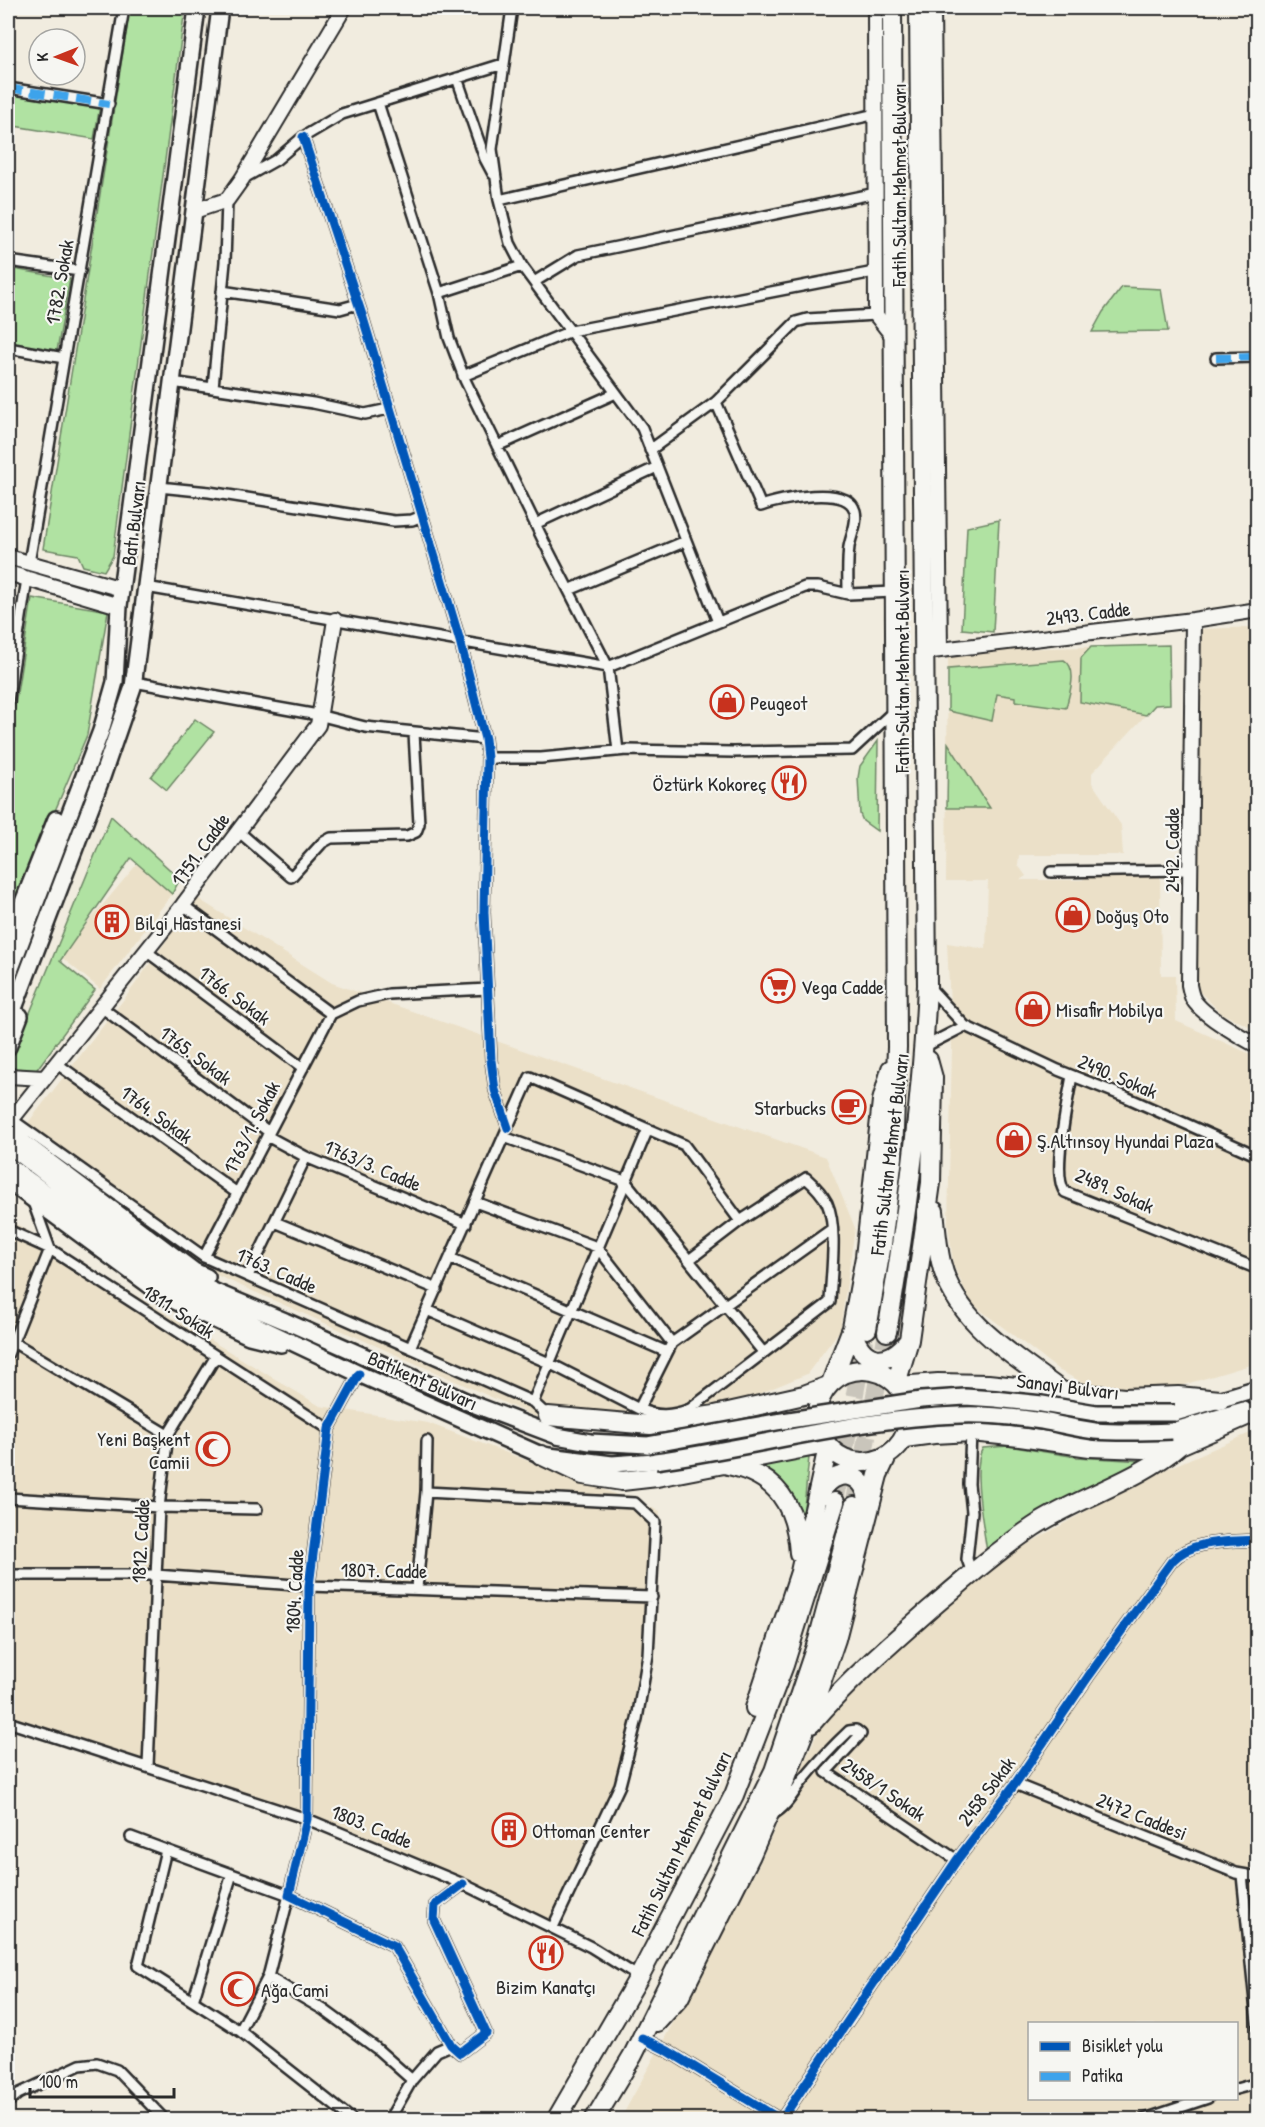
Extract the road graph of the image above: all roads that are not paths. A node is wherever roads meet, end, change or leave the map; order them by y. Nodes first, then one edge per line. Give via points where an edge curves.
1 (124, 8) edge
2 (197, 8) edge
3 (220, 8) edge
4 (344, 8) edge
5 (512, 8) edge
6 (875, 8) edge
7 (892, 8) edge
8 (919, 8) edge
9 (933, 8) edge
10 (503, 64) junction
11 (457, 78) junction
12 (8, 88) edge
13 (378, 103) junction
14 (109, 104) junction
15 (876, 114) junction
16 (303, 137) junction
17 (496, 178) junction
18 (242, 179) junction
19 (876, 194) junction
20 (227, 200) junction
21 (499, 200) junction
22 (194, 211) junction
23 (8, 261) edge
24 (522, 266) junction
25 (80, 271) junction
26 (874, 272) junction
27 (534, 282) junction
28 (222, 291) junction
29 (439, 293) junction
30 (358, 304) junction
31 (876, 315) junction
32 (570, 331) junction
33 (894, 338) junction
34 (8, 348) edge
35 (1257, 357) edge
36 (64, 358) junction
37 (1216, 358) dead end
38 (463, 376) junction
39 (172, 382) junction
40 (213, 387) junction
41 (616, 393) junction
42 (716, 402) junction
43 (389, 409) junction
44 (497, 447) junction
45 (650, 450) junction
46 (657, 467) junction
47 (159, 487) junction
48 (422, 516) junction
49 (535, 524) junction
50 (686, 542) junction
51 (8, 557) edge
52 (29, 563) junction
53 (8, 573) edge
54 (27, 579) junction
55 (146, 587) junction
56 (122, 589) junction
57 (569, 590) junction
58 (894, 592) junction
59 (848, 594) junction
60 (119, 606) junction
61 (1257, 610) edge
62 (335, 620) junction
63 (1192, 620) junction
64 (718, 622) junction
65 (460, 641) junction
66 (932, 651) junction
67 (608, 667) junction
68 (134, 682) junction
69 (8, 701) edge
70 (895, 710) junction
71 (318, 715) junction
72 (414, 733) junction
73 (485, 739) junction
74 (96, 744) junction
75 (618, 751) junction
76 (487, 758) junction
77 (102, 777) junction
78 (237, 830) junction
79 (1190, 870) junction
80 (1051, 872) dead end
81 (183, 905) junction
82 (8, 940) edge
83 (146, 951) junction
84 (8, 976) edge
85 (927, 985) junction
86 (488, 990) junction
87 (101, 1007) junction
88 (331, 1014) junction
89 (8, 1024) edge
90 (965, 1026) junction
91 (1257, 1046) edge
92 (8, 1047) edge
93 (924, 1047) junction
94 (56, 1063) junction
95 (303, 1068) junction
96 (8, 1076) edge
97 (1072, 1076) junction
98 (44, 1078) junction
99 (9, 1123) edge
100 (648, 1129) junction
101 (506, 1132) junction
102 (268, 1134) junction
103 (8, 1145) edge
104 (306, 1156) junction
105 (1257, 1156) edge
106 (8, 1165) edge
107 (8, 1181) edge
108 (626, 1181) junction
109 (932, 1183) junction
110 (237, 1193) junction
111 (32, 1199) junction
112 (475, 1202) junction
113 (740, 1221) junction
114 (275, 1222) junction
115 (466, 1224) junction
116 (832, 1229) junction
117 (8, 1230) edge
118 (597, 1247) junction
119 (50, 1249) junction
120 (204, 1257) junction
121 (450, 1258) junction
122 (689, 1260) junction
123 (1257, 1269) edge
124 (248, 1276) junction
125 (436, 1289) junction
126 (723, 1305) junction
127 (427, 1310) junction
128 (572, 1310) junction
129 (285, 1321) junction
130 (860, 1328) junction
131 (887, 1332) tunnel mouth
132 (10, 1340) edge
133 (909, 1340) junction
134 (669, 1347) junction
135 (410, 1348) junction
136 (311, 1351) junction
137 (763, 1352) junction
138 (8, 1354) edge
139 (216, 1356) junction
140 (549, 1363) junction
141 (359, 1374) junction
142 (946, 1383) junction
143 (829, 1384) junction
144 (898, 1385) junction
145 (1257, 1388) edge
146 (1062, 1392) junction
147 (1220, 1400) junction
148 (533, 1402) junction
149 (1257, 1406) edge
150 (870, 1407) joint
151 (639, 1409) junction
152 (1257, 1411) edge
153 (548, 1416) junction
154 (870, 1423) joint
155 (329, 1429) junction
156 (970, 1432) junction
157 (950, 1433) junction
158 (168, 1435) junction
159 (904, 1438) junction
160 (1176, 1438) junction
161 (427, 1441) dead end
162 (590, 1442) junction
163 (827, 1446) junction
164 (541, 1455) junction
165 (886, 1458) junction
166 (724, 1464) junction
167 (426, 1492) junction
168 (8, 1498) edge
169 (835, 1502) tunnel mouth
170 (854, 1506) tunnel mouth
171 (159, 1507) junction
172 (257, 1509) dead end
173 (815, 1509) junction
174 (867, 1521) junction
175 (1257, 1539) edge
176 (800, 1572) junction
177 (972, 1573) junction
178 (8, 1575) edge
179 (155, 1575) junction
180 (309, 1586) junction
181 (417, 1588) junction
182 (652, 1597) junction
183 (8, 1722) edge
184 (804, 1732) junction
185 (148, 1766) junction
186 (1015, 1784) junction
187 (767, 1818) junction
188 (307, 1819) junction
189 (131, 1837) dead end
190 (741, 1841) junction
191 (166, 1850) junction
192 (957, 1860) junction
193 (232, 1875) junction
194 (1242, 1875) junction
195 (1257, 1875) edge
196 (693, 1876) junction
197 (462, 1884) junction
198 (289, 1895) junction
199 (553, 1927) junction
200 (268, 1977) junction
201 (639, 1977) junction
202 (193, 2001) junction
203 (240, 2031) junction
204 (1257, 2031) edge
205 (642, 2038) junction
206 (451, 2045) junction
207 (412, 2080) junction
208 (1257, 2083) edge
209 (1238, 2088) edge
210 (1202, 2100) edge
211 (8, 2102) edge
212 (165, 2120) edge
213 (353, 2120) edge
214 (389, 2120) edge
215 (555, 2120) edge
216 (594, 2120) edge
217 (781, 2120) edge
218 (1142, 2120) edge

1 - 14 street, 1782. Sokak
2 - 56 main road, Batı Bulvarı
3 - 22 main road, Batı Bulvarı
4 - 18 street
5 - 10 street
6 - 15 street
7 - 33 highway, Fatih Sultan Mehmet Bulvarı
8 - 66 highway, Fatih Sultan Mehmet Bulvarı
9 - 66 street
10 - 11 street
10 - 17 street via 492,149
11 - 13 street
11 - 17 street via 485,159
12 - 14 street
13 - 16 street via 342,114
13 - 29 street
14 - 25 street, 1782. Sokak
15 - 19 street
15 - 21 street
16 - 18 street via 276,160
16 - 30 street
17 - 21 street
18 - 20 street
19 - 26 street
19 - 27 street via 578,255
20 - 22 street
20 - 28 street
21 - 24 street via 510,243
22 - 39 main road, Batı Bulvarı
23 - 25 street
24 - 27 street
24 - 29 street
25 - 36 street, 1782. Sokak
26 - 31 street
26 - 32 street
27 - 32 street
28 - 30 street via 340,309
28 - 40 street
29 - 38 street
30 - 43 street
31 - 33 street
31 - 42 street via 796,322
32 - 38 street
32 - 41 street
33 - 58 highway, Fatih Sultan Mehmet Bulvarı
34 - 36 street
35 - 37 street
36 - 52 street, 1782. Sokak
38 - 44 street
39 - 40 street
39 - 47 main road, Batı Bulvarı
40 - 43 street via 365,414
41 - 44 street
41 - 45 street via 642,428
42 - 45 street
42 - 59 street via 761,506 815,496 842,496 851,502 856,512 849,547
43 - 48 street
44 - 49 street
45 - 46 street
46 - 49 street
46 - 50 street
47 - 48 street via 394,521
47 - 55 main road, Batı Bulvarı
48 - 65 street
49 - 57 street
50 - 57 street
50 - 64 street
51 - 52 street
52 - 56 street
53 - 54 street
54 - 60 street
54 - 69 street
55 - 62 street
55 - 68 main road, Batı Bulvarı
56 - 60 main road, Batı Bulvarı
57 - 67 street
58 - 59 street
58 - 70 highway, Fatih Sultan Mehmet Bulvarı
59 - 64 street via 805,587
60 - 74 main road, Batı Bulvarı via 115,682
61 - 63 street, 2493. Cadde
62 - 65 street
62 - 71 street, 1751. Cadde
63 - 66 street, 2493. Cadde
63 - 79 street, 2492. Cadde
64 - 67 street
65 - 67 street
65 - 73 street
66 - 85 highway, Fatih Sultan Mehmet Bulvarı
67 - 75 street
68 - 71 street
68 - 77 main road, Batı Bulvarı
70 - 75 street via 852,750
70 - 130 highway, Fatih Sultan Mehmet Bulvarı via 897,1047 893,1157 882,1244
71 - 72 street via 365,727
71 - 78 street, 1751. Cadde via 318,725
72 - 73 street
72 - 78 street via 419,824 413,834 331,838 291,877
73 - 76 street
74 - 82 main road via 79,762
74 - 84 main road, Batı Bulvarı
75 - 76 street
76 - 86 street via 484,912
77 - 89 main road, Batı Bulvarı
77 - 92 main road via 101,809
78 - 81 street, 1751. Cadde
79 - 80 street
79 - 91 street, 2492. Cadde via 1192,997 1210,1015
81 - 83 street, 1751. Cadde
81 - 88 street
83 - 87 street, 1751. Cadde
83 - 95 street, 1766. Sokak
85 - 90 street, 2490. Sokak
85 - 93 highway, Fatih Sultan Mehmet Bulvarı
86 - 88 street via 389,994 357,1001
86 - 101 street via 491,1060
87 - 94 street, 1751. Cadde
87 - 102 street, 1765. Sokak
88 - 95 street, 1763/1. Sokak
90 - 93 street
90 - 97 street, 2490. Sokak
93 - 109 highway via 933,1078
93 - 131 highway, Fatih Sultan Mehmet Bulvarı via 902,1246
94 - 98 street, 1751. Cadde
94 - 110 street, 1764. Sokak
95 - 102 street, 1763/1. Sokak
96 - 98 street
97 - 105 street, 2490. Sokak
97 - 123 street, 2489. Sokak via 1059,1172 1065,1192
98 - 99 street, 1751. Cadde
99 - 120 street, 1763. Cadde
99 - 129 main road via 24,1143 194,1271 270,1306
100 - 101 street via 530,1077
100 - 108 street
100 - 113 street via 684,1145
101 - 108 street
101 - 112 street
102 - 104 street, 1763/3. Cadde
102 - 110 street, 1763/1. Sokak
103 - 129 main road, Batıkent Bulvarı via 175,1272
104 - 114 street
104 - 115 street, 1763/3. Cadde
106 - 136 main road, Batıkent Bulvarı via 175,1287
107 - 111 main road
108 - 118 street
108 - 122 street
109 - 133 highway
109 - 146 highway via 941,1263 964,1311 994,1340
110 - 120 street, 1763/1. Sokak
111 - 119 street
111 - 136 main road via 164,1296 249,1336
112 - 115 street
112 - 118 street
113 - 116 street via 806,1178 828,1204
113 - 122 street
114 - 124 street
114 - 125 street
115 - 121 street
116 - 126 street
116 - 137 street via 830,1302
117 - 119 street, 1811. Sokak
118 - 128 street
118 - 134 street
119 - 132 street
119 - 139 street, 1811. Sokak
120 - 124 street, 1763. Cadde
121 - 125 street
121 - 128 street
122 - 126 street
124 - 135 street, 1763. Cadde
125 - 127 street
126 - 134 street
126 - 137 street
127 - 135 street
127 - 140 street
128 - 134 street
128 - 140 street
129 - 162 main road, Batıkent Bulvarı via 470,1403 557,1436
130 - 133 highway via 857,1346 873,1358 896,1354
130 - 143 highway, Fatih Sultan Mehmet Bulvarı
132 - 138 street
132 - 158 street
133 - 144 highway
134 - 151 street
135 - 148 street, 1763. Cadde
136 - 141 main road, Batıkent Bulvarı
137 - 151 street via 690,1409 674,1416
139 - 155 street, 1811. Sokak
139 - 158 street
140 - 148 street
140 - 151 street
141 - 155 street, 1804. Cadde
141 - 164 main road, Batıkent Bulvarı
142 - 144 highway
142 - 146 highway
142 - 157 highway via 938,1407
143 - 144 highway via 855,1370 872,1370
143 - 153 highway via 804,1395 650,1425
143 - 163 highway via 819,1400 816,1416
144 - 159 highway via 909,1407
145 - 147 main road, Sanayi Bulvarı
146 - 147 highway
147 - 150 main road, Sanayi Bulvarı, bridge via 1175,1413 1096,1413 966,1397
148 - 153 street, 1763. Cadde
149 - 160 main road, Sanayi Bulvarı
150 - 162 main road, Batıkent Bulvarı, bridge via 648,1445
152 - 160 highway
153 - 162 main road
154 - 160 main road, Sanayi Bulvarı, bridge via 964,1414
154 - 164 main road, Batıkent Bulvarı, bridge via 655,1461 612,1464
155 - 180 street, 1804. Cadde
156 - 157 highway
156 - 160 highway via 1090,1447 1143,1449
156 - 177 street via 972,1512 967,1559
157 - 159 highway
158 - 171 street, 1812. Cadde
159 - 165 highway
160 - 177 highway via 1161,1461 1035,1526
161 - 167 street
163 - 165 highway via 854,1462
163 - 166 highway
163 - 173 highway
164 - 166 highway via 583,1474 622,1481
165 - 174 highway
166 - 176 highway via 746,1468 785,1497 798,1532
167 - 181 street
167 - 182 street via 635,1503 655,1522
168 - 171 street
169 - 196 highway, Fatih Sultan Mehmet Bulvarı via 784,1665 734,1795
170 - 190 highway via 818,1640 778,1760
171 - 172 street
171 - 179 street, 1812. Cadde
173 - 174 highway via 826,1483 848,1475 866,1488
173 - 176 highway
174 - 184 highway via 836,1639
175 - 186 street, 2458 Sokak via 1187,1548 1178,1555
176 - 196 highway
177 - 184 highway via 886,1647
178 - 179 street, 1807. Cadde
179 - 180 street, 1807. Cadde
179 - 185 street, 1812. Cadde
180 - 181 street, 1807. Cadde
180 - 188 street, 1804. Cadde
181 - 182 street, 1807. Cadde
182 - 199 street via 648,1655 620,1785
183 - 185 street, 1803. Cadde
184 - 187 highway
185 - 188 street, 1803. Cadde
186 - 192 street, 2458 Sokak
186 - 194 street, 2472 Caddesi
187 - 190 highway
187 - 192 street, 2458/1 Sokak via 780,1810 833,1746 849,1731 856,1730 861,1734 826,1772
187 - 205 highway via 752,1856 679,1998
188 - 197 street, 1803. Cadde
188 - 198 street, 1804. Cadde
189 - 191 street
190 - 205 highway
191 - 193 street
191 - 202 street via 138,1966
192 - 217 street, 2458 Sokak
193 - 198 street
193 - 202 street
194 - 195 street, 2472 Caddesi
194 - 204 street
196 - 201 highway, Fatih Sultan Mehmet Bulvarı
197 - 199 street, 1803. Cadde
197 - 206 street via 435,1905 434,1920 486,2033 460,2053
198 - 200 street, 1804. Cadde
198 - 206 street via 394,1946
199 - 201 street, 1803. Cadde
200 - 203 street, 1804. Cadde
200 - 207 street via 324,2010
201 - 215 highway, Fatih Sultan Mehmet Bulvarı
202 - 203 street
203 - 213 street
205 - 216 highway
205 - 217 street
206 - 207 street via 437,2051
207 - 214 street
208 - 209 street
210 - 218 street
211 - 212 street via 80,2065 97,2063 117,2070

